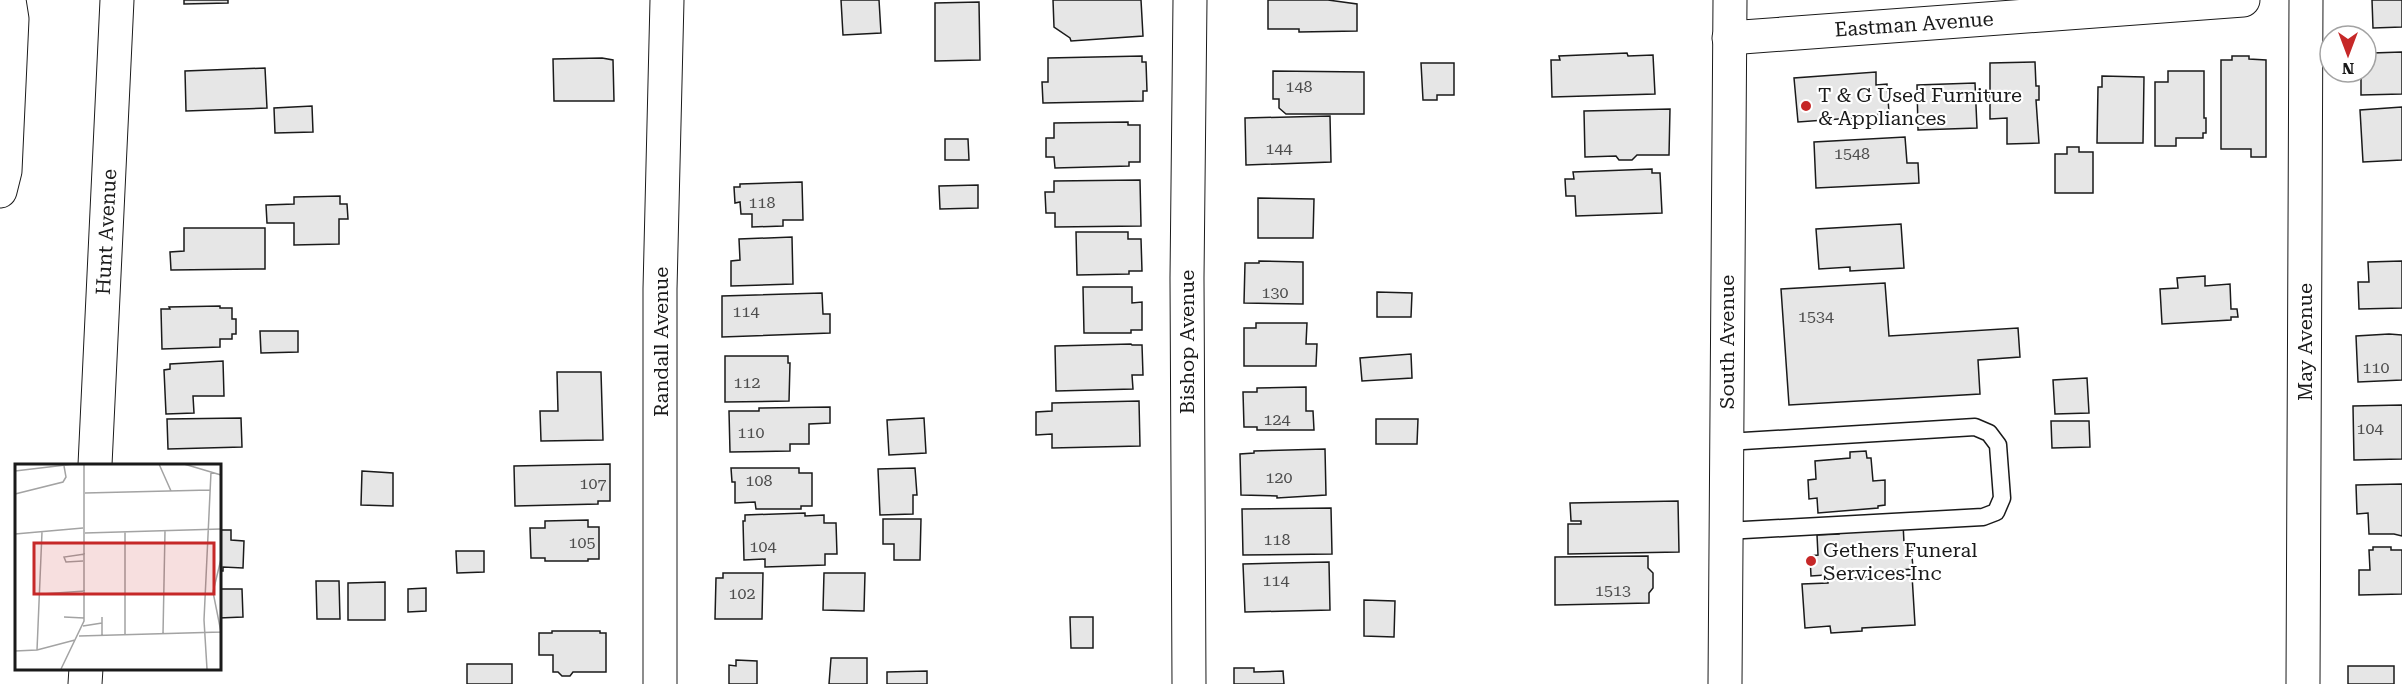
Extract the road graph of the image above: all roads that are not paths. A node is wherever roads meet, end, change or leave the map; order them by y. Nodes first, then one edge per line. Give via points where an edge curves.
1 (9, 0) edge
2 (117, 0) edge
3 (667, 0) edge
4 (1190, 0) edge
5 (1730, 0) edge
6 (2243, 0) edge
7 (2306, 0) edge
8 (1729, 38) junction
9 (0, 191) edge
10 (1727, 442) junction
11 (95, 464) edge
12 (1726, 531) junction
13 (660, 684) edge
14 (1190, 684) edge
15 (1725, 684) edge
16 (2303, 684) edge

1 - 9 street via 12,19 6,159
2 - 11 street, Hunt Avenue
3 - 13 street, Randall Avenue via 660,289
4 - 14 street, Bishop Avenue
5 - 8 street, South Avenue
6 - 8 street, Eastman Avenue
7 - 16 street, May Avenue
8 - 10 street, South Avenue
10 - 12 street, South Avenue
10 - 12 lane via 1976,427 1998,445 2002,498 1996,512 1983,517
12 - 15 street, South Avenue

